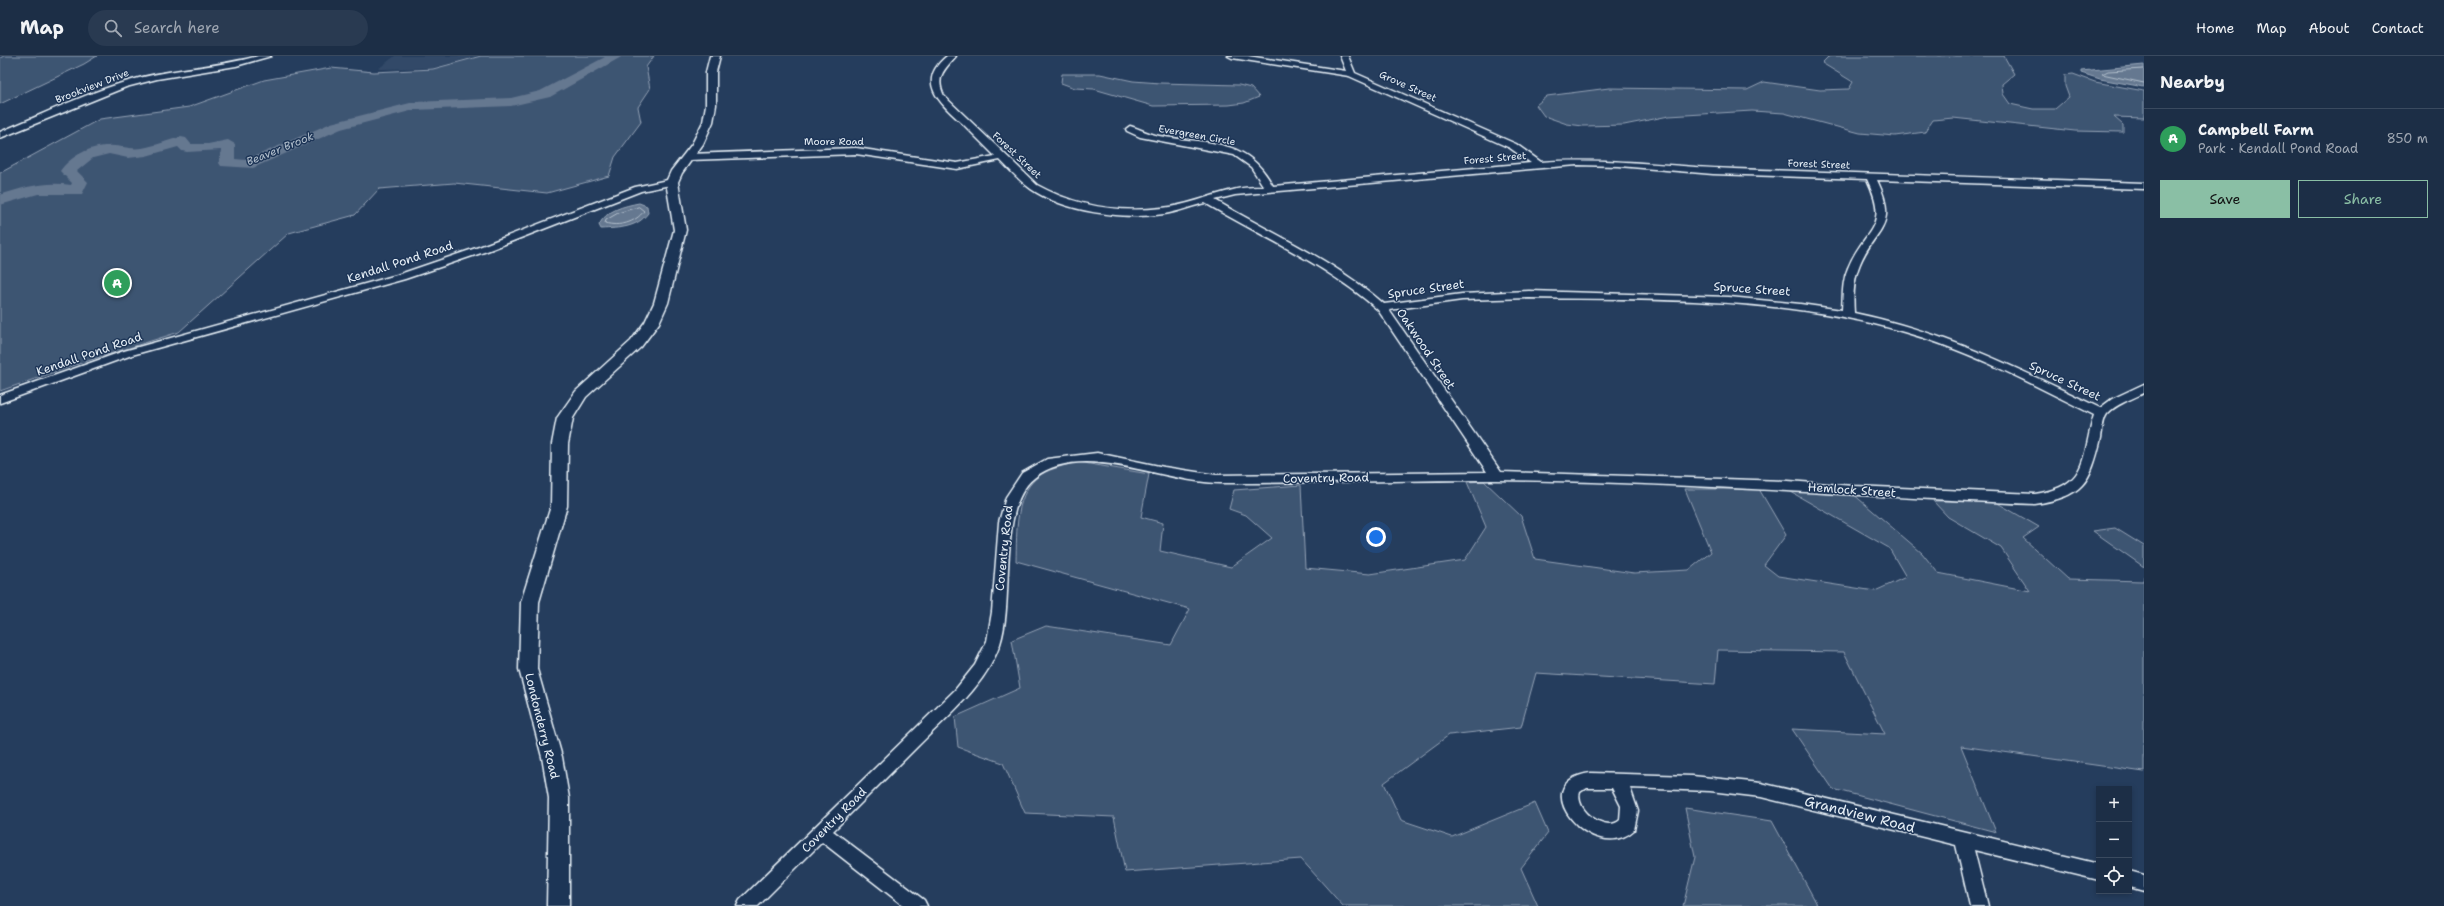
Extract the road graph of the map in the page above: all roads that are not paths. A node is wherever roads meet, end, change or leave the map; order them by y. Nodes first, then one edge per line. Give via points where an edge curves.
1 (267, 56) edge
2 (715, 56) edge
3 (952, 56) edge
4 (1232, 56) edge
5 (1344, 56) edge
6 (1351, 74) junction
7 (1130, 129) dead end
8 (0, 135) edge
9 (689, 156) junction
10 (1002, 157) junction
11 (1540, 165) junction
12 (1871, 177) junction
13 (672, 182) junction
14 (2144, 186) edge
15 (1269, 188) junction
16 (1207, 200) junction
17 (1382, 308) junction
18 (1848, 314) junction
19 (2144, 388) edge
20 (0, 399) edge
21 (2101, 413) junction
22 (1497, 476) junction
23 (1617, 781) dead end
24 (822, 832) junction
25 (1963, 839) junction
26 (2096, 871) edge
27 (2132, 880) edge
28 (2144, 883) edge
29 (558, 906) edge
30 (746, 906) edge
31 (918, 906) edge
32 (1979, 906) edge

1 - 8 street, Brookview Drive via 238,64 140,80
2 - 9 street via 710,74 712,104 709,121 699,143
3 - 10 street, Forest Street via 936,73 935,88 945,103
4 - 6 street, Grove Street
5 - 6 street
6 - 11 street, Grove Street via 1513,146
7 - 15 street, Evergreen Circle via 1149,138 1216,148 1243,155 1257,168
9 - 10 street, Moore Road via 856,151 957,166
9 - 13 street via 678,169
10 - 16 street, Forest Street via 1034,187 1081,207 1142,212 1182,207
11 - 12 street, Forest Street via 1598,162 1712,171
11 - 15 street, Forest Street
12 - 14 street, Forest Street
12 - 18 street via 1882,203 1881,223 1855,263 1849,278
13 - 20 street, Kendall Pond Road via 624,193 482,249 401,277 128,353
13 - 29 street, Londonderry Road via 680,230 661,303 652,324 642,337 588,386 574,402 565,418 560,444 559,506 530,602 528,669 552,757 559,798
15 - 16 street, Forest Street via 1226,193
16 - 17 street, Oakwood Street via 1338,272
17 - 18 street, Spruce Street via 1442,299 1505,295 1758,302
17 - 22 street, Oakwood Street
18 - 21 street, Spruce Street via 1909,329 1961,347
19 - 21 street
21 - 22 street, Hemlock Street via 2087,471 2066,491 2048,498 1967,497 1788,485
22 - 24 street, Coventry Road via 1216,479 1183,476 1112,459 1088,457 1065,459 1038,469 1018,485 1008,505 996,630 984,662 960,694
23 - 25 street, Grandview Road via 1703,782 1741,786
24 - 30 street, Coventry Road
24 - 31 street
25 - 26 street, Grandview Road
25 - 32 street
27 - 28 street

